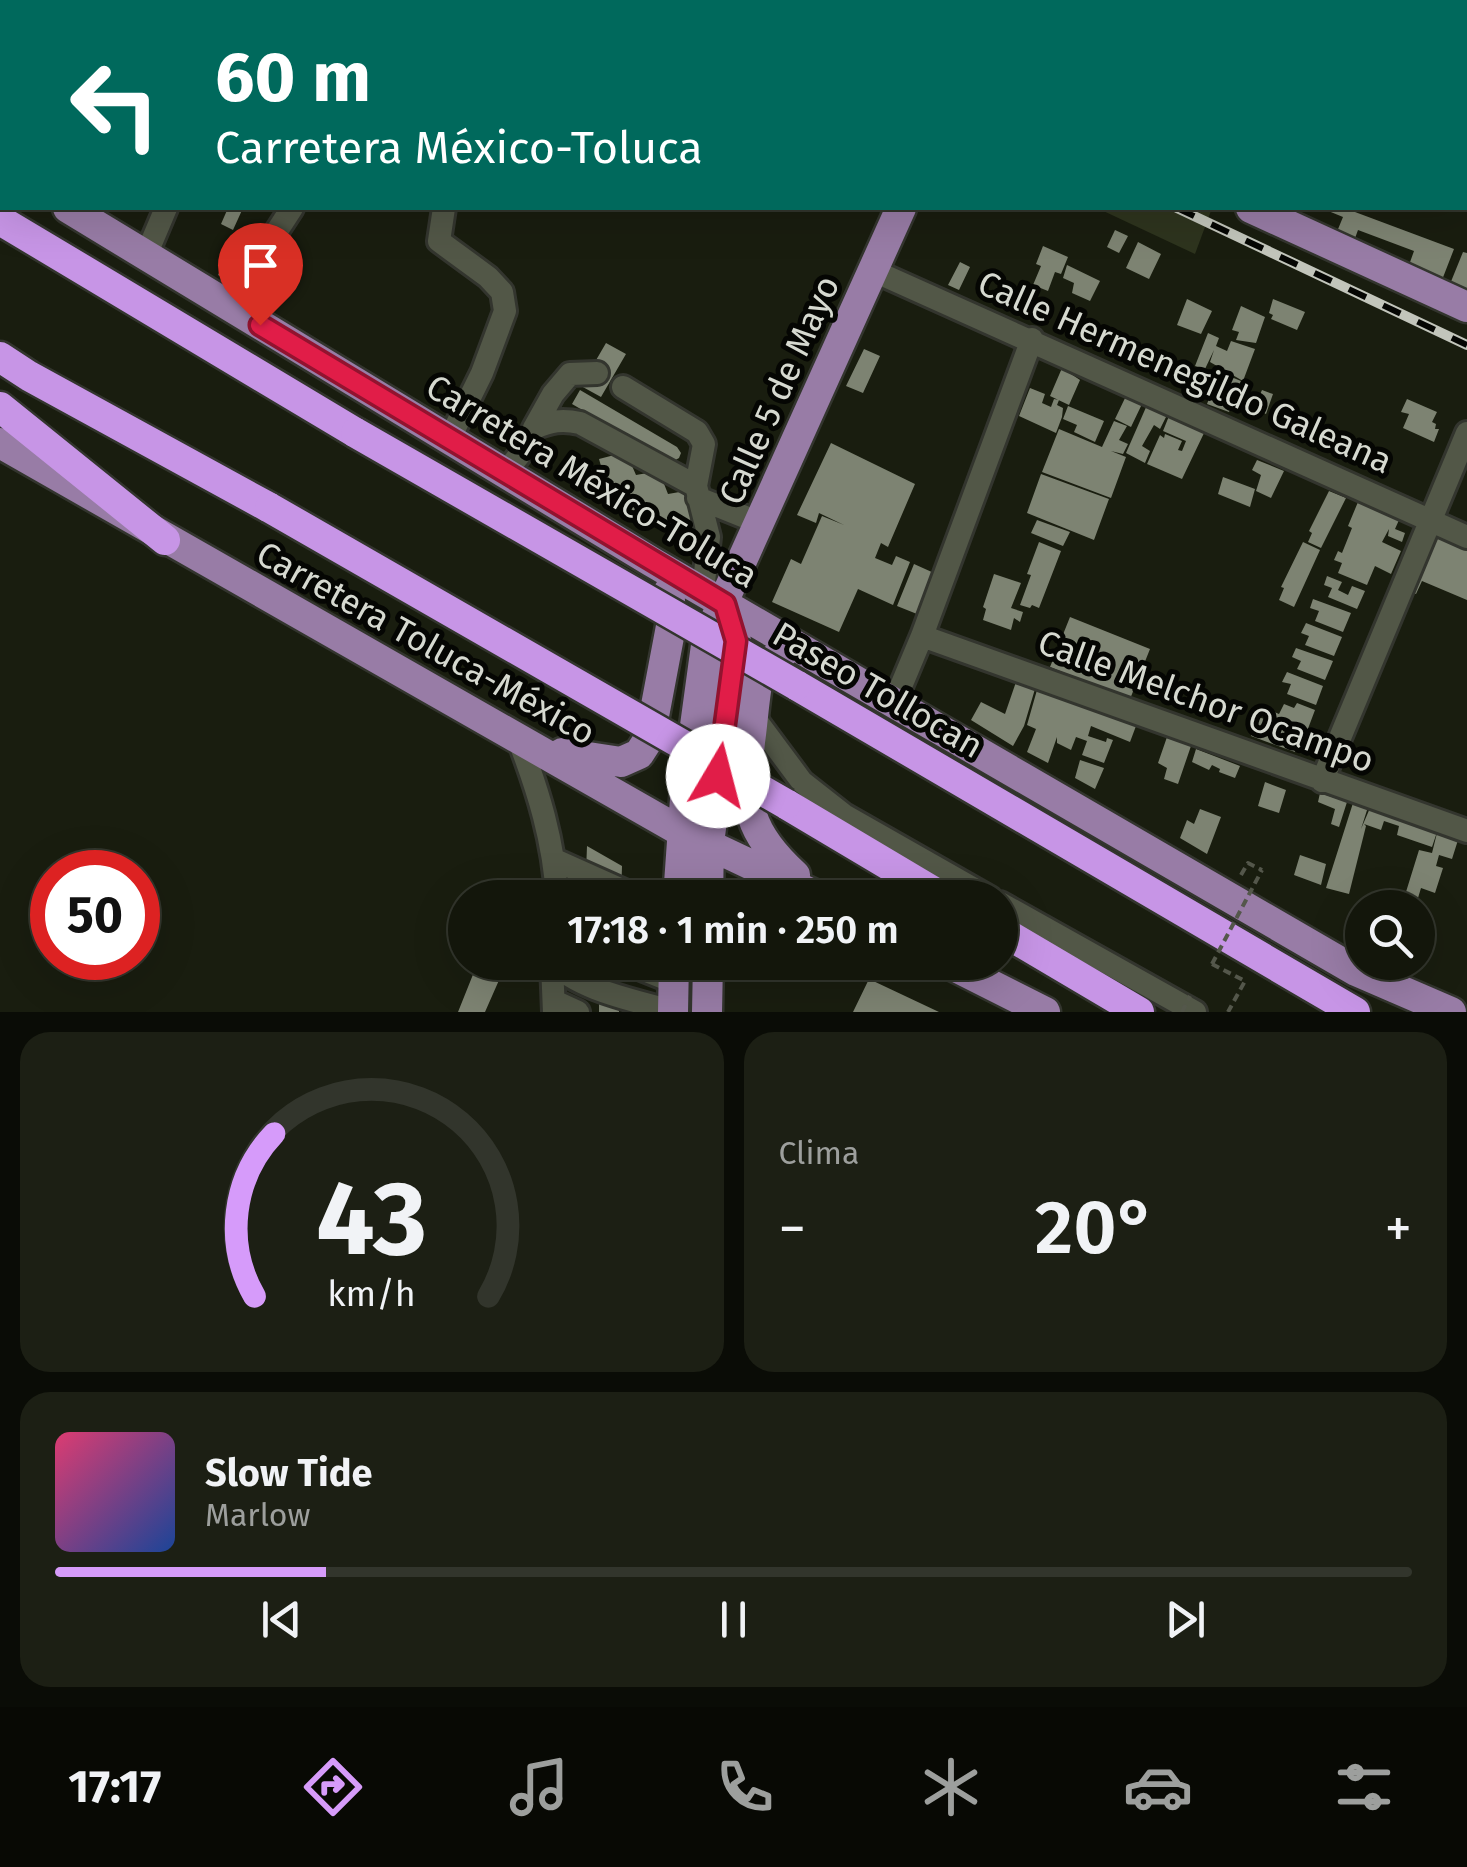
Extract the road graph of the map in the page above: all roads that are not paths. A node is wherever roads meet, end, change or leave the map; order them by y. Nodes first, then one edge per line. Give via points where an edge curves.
1 (72, 210) edge
2 (165, 210) edge
3 (291, 210) edge
4 (444, 210) edge
5 (900, 210) edge
6 (1255, 210) edge
7 (0, 220) edge
8 (147, 253) junction
9 (874, 271) junction
10 (228, 306) junction
11 (1467, 307) edge
12 (1032, 339) junction
13 (0, 359) edge
14 (597, 372) dead end
15 (623, 387) dead end
16 (0, 407) edge
17 (534, 428) junction
18 (1467, 432) edge
19 (449, 440) junction
20 (0, 443) edge
21 (505, 473) junction
22 (697, 492) junction
23 (1430, 521) junction
24 (760, 523) junction
25 (1467, 537) edge
26 (165, 540) junction
27 (652, 562) junction
28 (714, 597) junction
29 (922, 636) junction
30 (803, 648) junction
31 (894, 703) junction
32 (754, 716) junction
33 (527, 743) junction
34 (1322, 781) junction
35 (1467, 830) edge
36 (696, 838) junction
37 (554, 860) junction
38 (555, 880) edge
39 (599, 880) edge
40 (683, 880) edge
41 (704, 880) edge
42 (784, 880) edge
43 (801, 880) edge
44 (914, 880) edge
45 (958, 880) edge
46 (1018, 912) edge
47 (1018, 941) edge
48 (553, 980) edge
49 (582, 980) edge
50 (650, 980) edge
51 (708, 980) edge
52 (982, 980) edge
53 (674, 996) edge
54 (1192, 1004) edge
55 (554, 1006) edge
56 (578, 1012) edge
57 (707, 1012) edge
58 (1045, 1012) edge
59 (1139, 1012) edge
60 (1355, 1012) edge
61 (1451, 1012) edge

1 - 8 main road, Carretera México-Toluca
2 - 8 street
3 - 10 street
4 - 19 street via 439,241 488,276 502,292 505,311
5 - 9 main road, Calle 5 de Mayo
6 - 11 main road
7 - 60 highway, Paseo Tollocan, bridge
8 - 10 main road, Carretera México-Toluca
9 - 12 street, Calle Hermenegildo Galeana
9 - 24 main road, Calle 5 de Mayo
10 - 19 main road, Carretera México-Toluca
12 - 23 street, Calle Hermenegildo Galeana
12 - 29 street
13 - 44 highway, bridge
14 - 17 street via 570,374
15 - 22 street via 697,432 704,444
16 - 26 highway
17 - 21 street
17 - 22 street via 554,420 580,423
18 - 23 street
19 - 21 main road, Carretera México-Toluca
20 - 26 main road, Carretera Toluca-México
21 - 27 main road, Carretera México-Toluca
22 - 24 street
22 - 28 street
23 - 25 street, Calle Hermenegildo Galeana
23 - 34 street
24 - 28 main road, Calle 5 de Mayo
26 - 33 main road, Carretera Toluca-México
27 - 28 main road, Carretera México-Toluca
27 - 33 main road via 668,589 672,621 646,747 610,763
28 - 30 main road, Carretera México-Toluca
28 - 36 main road, Calle 5 de Mayo
29 - 31 street
29 - 34 street, Calle Melchor Ocampo
30 - 31 main road, Carretera México-Toluca
30 - 32 main road via 765,665
31 - 61 main road, Carretera México-Toluca via 1356,970
32 - 43 main road via 746,789 751,817 772,853
32 - 45 street via 802,782 844,815
33 - 36 main road, Carretera Toluca-México
33 - 37 street
34 - 35 street, Calle Melchor Ocampo
36 - 40 main road
36 - 41 main road
36 - 42 main road, Carretera Toluca-México
37 - 38 street
37 - 39 street
46 - 54 street
47 - 59 highway
48 - 55 street
49 - 53 street
50 - 53 street
51 - 57 main road
52 - 58 main road
55 - 56 street

